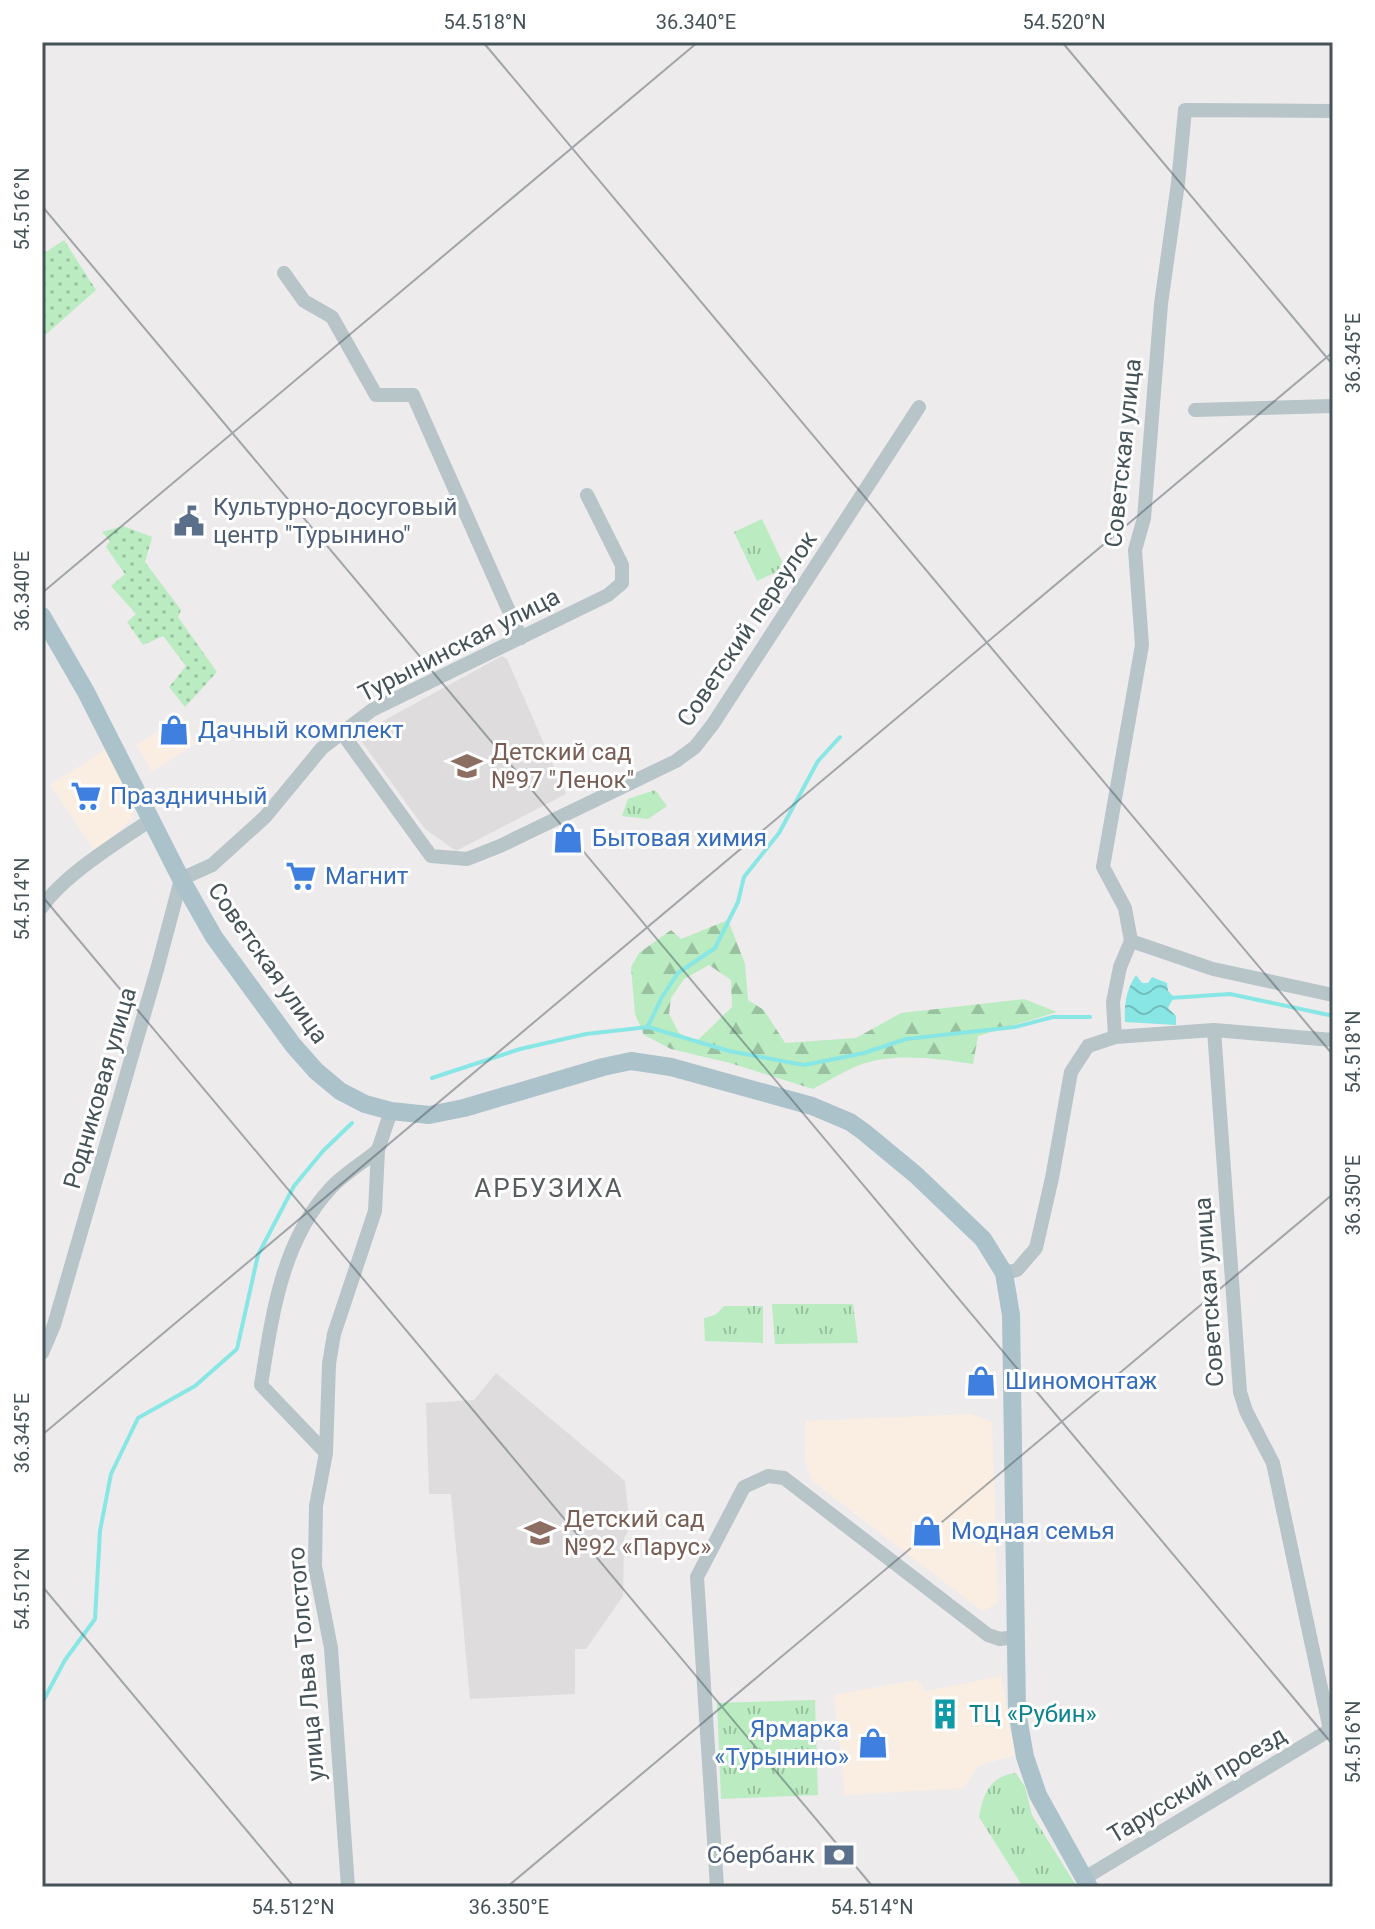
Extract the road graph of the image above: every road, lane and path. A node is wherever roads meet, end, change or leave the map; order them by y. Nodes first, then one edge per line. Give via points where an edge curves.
1 (1333, 111) edge
2 (284, 273) dead end
3 (1333, 406) edge
4 (919, 407) dead end
5 (1195, 410) dead end
6 (587, 495) dead end
7 (42, 616) edge
8 (521, 638) junction
9 (342, 733) junction
10 (152, 819) junction
11 (181, 879) junction
12 (42, 907) edge
13 (1131, 941) junction
14 (1333, 995) edge
15 (1214, 1030) junction
16 (1115, 1037) junction
17 (1333, 1040) edge
18 (391, 1111) junction
19 (378, 1150) junction
20 (1004, 1273) junction
21 (42, 1353) edge
22 (326, 1453) junction
23 (1015, 1637) junction
24 (1331, 1729) edge
25 (1086, 1883) edge
26 (348, 1887) edge
27 (717, 1887) edge

1 - 13 street, Советская улица via 1185,110 1161,304 1144,518 1135,550 1142,645 1103,867 1125,908
2 - 8 street via 304,301 332,317 376,395 413,395
3 - 5 street
4 - 9 street, Советский переулок via 713,724 676,761 500,846 467,859 445,859 431,856
6 - 8 street, Турынинская улица via 622,565 622,583
7 - 10 main road, Советская улица
8 - 9 street, Турынинская улица via 372,710
9 - 11 street, Турынинская улица via 322,748 254,827 212,865
10 - 11 main road, Советская улица
10 - 12 street via 50,895
11 - 18 main road, Советская улица via 214,937 316,1071 353,1098
11 - 21 street, Родниковая улица
13 - 14 street via 1213,969
13 - 16 street via 1113,1002
15 - 16 street
15 - 17 street
15 - 24 street, Советская улица via 1240,1392 1273,1463
16 - 20 street via 1088,1046 1071,1072 1036,1248 1017,1270
18 - 19 street, улица Льва Толстого
18 - 20 main road, Советская улица via 429,1115 464,1108 631,1061 739,1084 850,1122 956,1211 983,1239
19 - 22 street, улица Льва Толстого via 375,1211 334,1334
19 - 22 street via 330,1189 300,1230 275,1299 261,1385
20 - 23 main road, Советская улица via 1011,1315
22 - 26 street, улица Льва Толстого via 316,1506 315,1566 331,1648
23 - 25 main road, Советская улица via 1017,1711 1025,1757 1038,1795
23 - 27 street via 988,1635 784,1478 768,1476 744,1487 697,1577
24 - 25 street, Тарусский проезд

